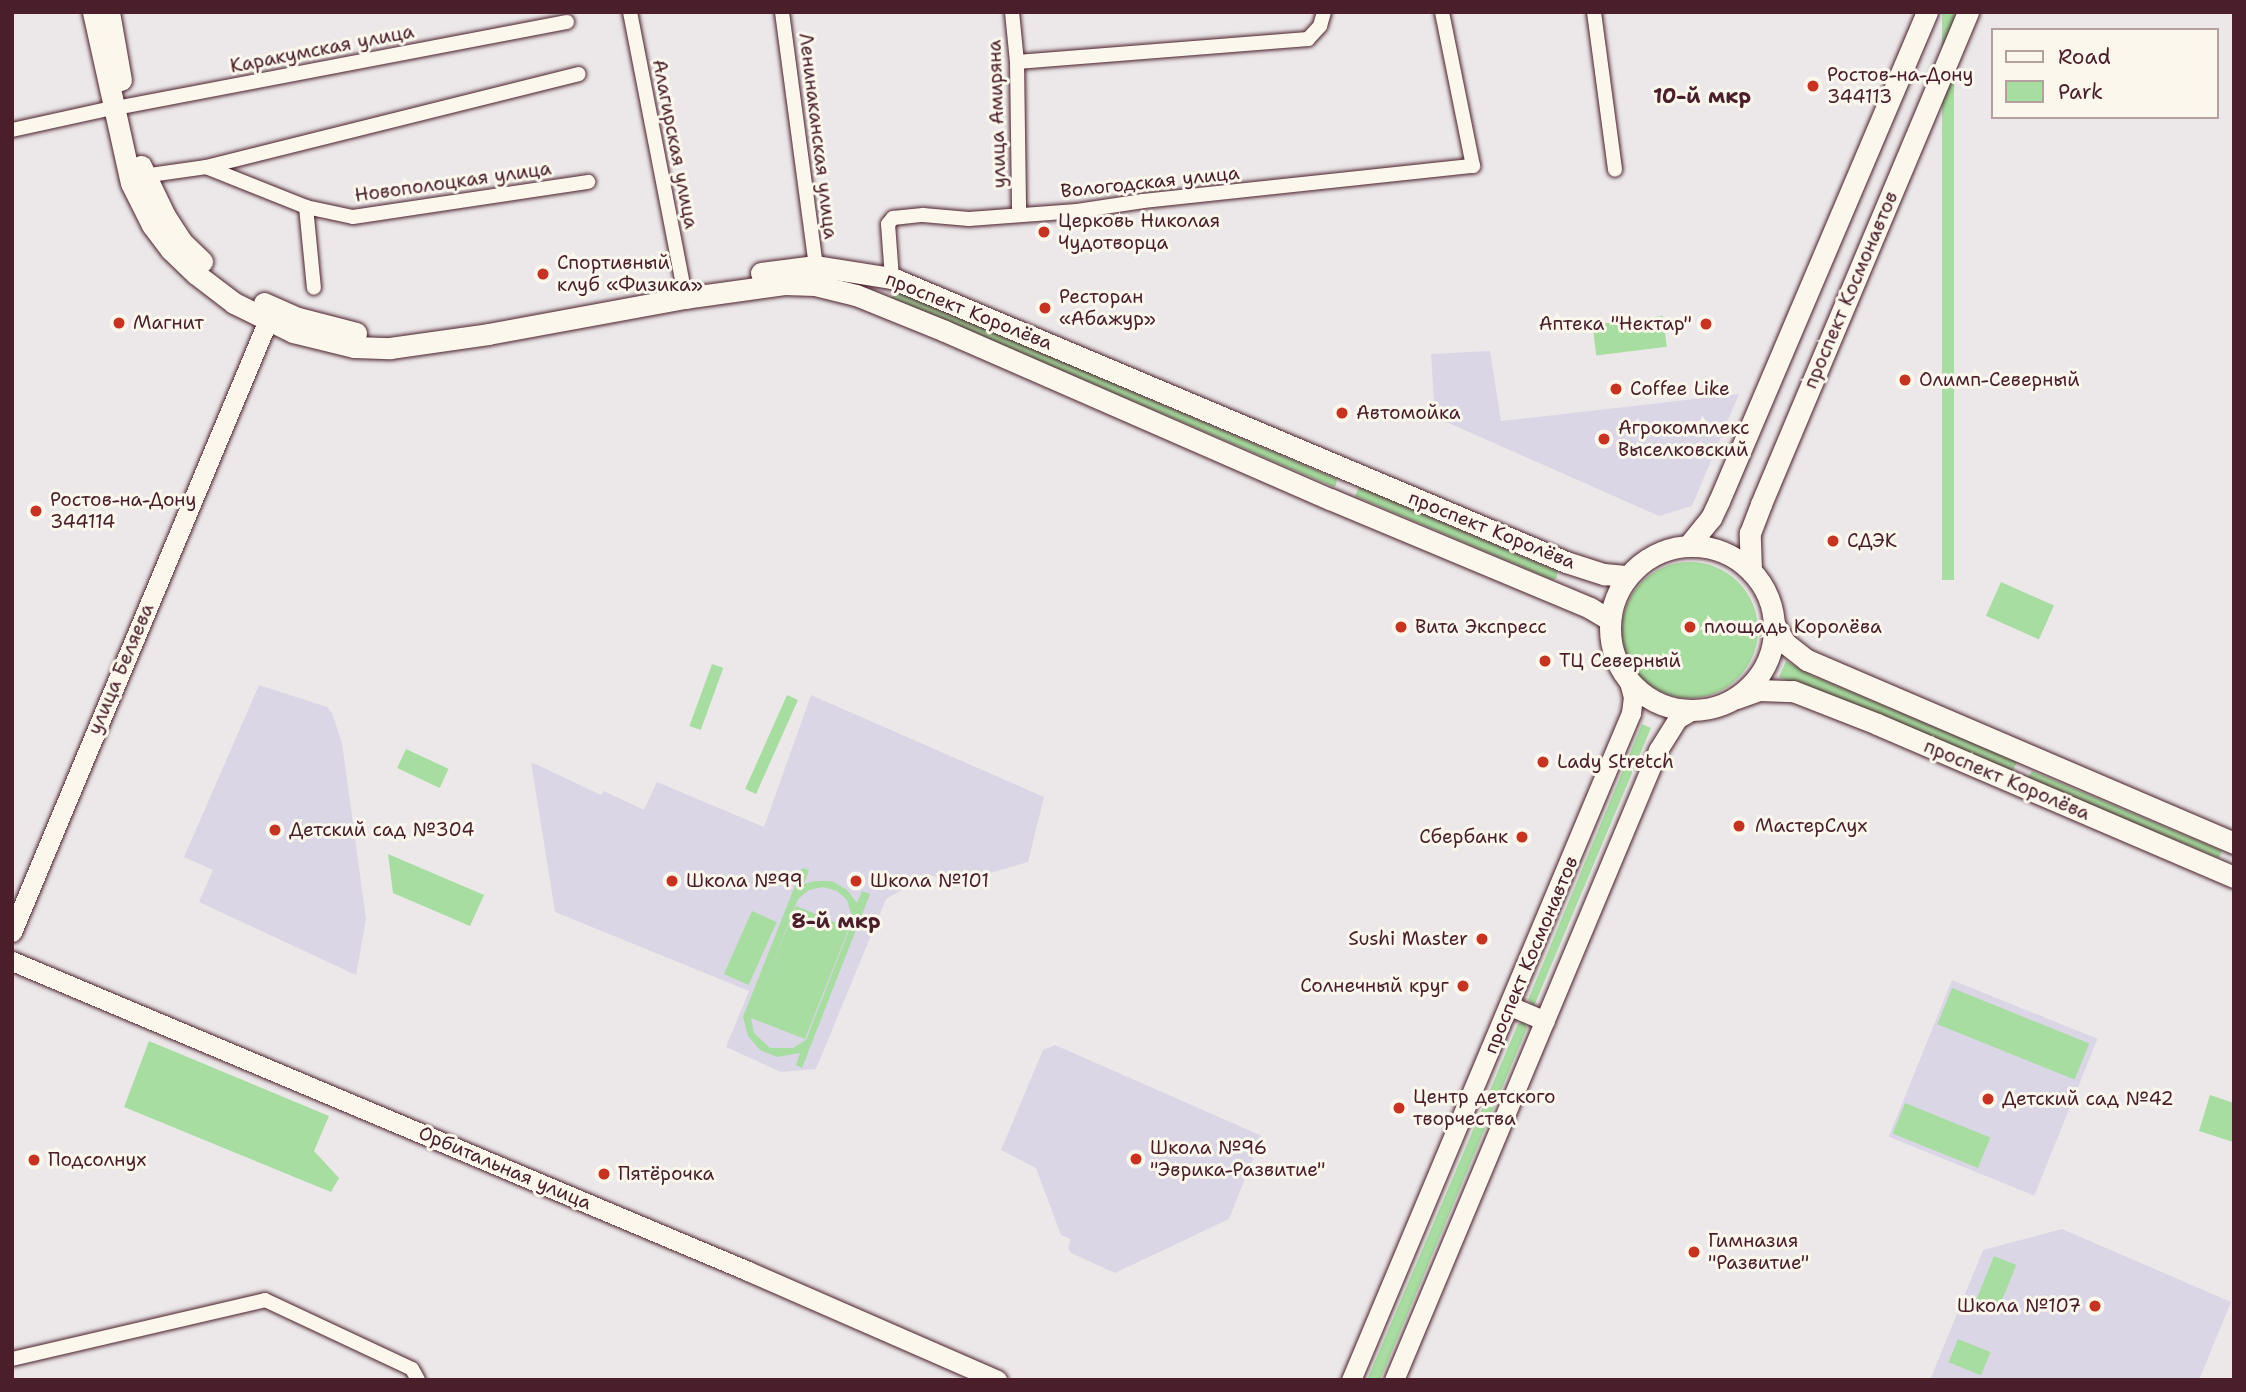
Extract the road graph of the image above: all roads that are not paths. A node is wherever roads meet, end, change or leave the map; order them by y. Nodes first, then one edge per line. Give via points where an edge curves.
1 (93, 12) edge
2 (108, 12) edge
3 (630, 12) edge
4 (782, 12) edge
5 (1012, 12) edge
6 (1324, 12) edge
7 (1442, 12) edge
8 (1594, 12) edge
9 (1927, 12) edge
10 (1968, 12) edge
11 (567, 22) dead end
12 (1017, 62) junction
13 (579, 74) dead end
14 (119, 107) junction
15 (12, 130) edge
16 (206, 167) junction
17 (1615, 170) dead end
18 (143, 176) junction
19 (588, 182) dead end
20 (306, 207) junction
21 (1019, 214) junction
22 (816, 266) junction
23 (200, 269) junction
24 (892, 278) junction
25 (683, 284) junction
26 (314, 288) dead end
27 (884, 306) junction
28 (270, 314) junction
29 (1342, 468) junction
30 (1330, 499) junction
31 (1688, 546) junction
32 (1751, 571) junction
33 (1628, 576) junction
34 (1610, 620) junction
35 (1774, 624) junction
36 (1629, 682) junction
37 (1737, 698) junction
38 (1691, 711) junction
39 (2036, 758) junction
40 (2025, 787) junction
41 (2229, 840) edge
42 (2212, 868) junction
43 (2234, 877) edge
44 (12, 932) edge
45 (12, 961) edge
46 (1510, 1006) junction
47 (1545, 1021) junction
48 (12, 1359) edge
49 (418, 1380) edge
50 (997, 1380) edge
51 (1351, 1380) edge
52 (1394, 1380) edge

1 - 14 main road
2 - 14 main road
3 - 25 street, Алагирская улица
4 - 22 street, Ленинаканская улица
5 - 12 street, улица Амиряна
6 - 12 street via 1320,26 1308,39
7 - 21 street, Вологодская улица via 1473,166
8 - 17 street
9 - 31 main road, проспект Космонавтов via 1719,501
10 - 32 main road, проспект Космонавтов via 1760,504 1750,533
11 - 14 street, Каракумская улица
12 - 21 street, улица Амиряна
13 - 16 street, Новополоцкая улица
14 - 15 street, Каракумская улица
14 - 18 main road
14 - 23 main road via 136,194 170,250
16 - 18 street, Новополоцкая улица
16 - 20 street, Новополоцкая улица
18 - 23 main road
19 - 20 street, Новополоцкая улица via 353,217
20 - 26 street
21 - 24 street, Вологодская улица via 892,218 888,224
22 - 24 main road, проспект Королёва
22 - 25 main road, проспект Королёва
23 - 28 main road, проспект Королёва via 234,303
24 - 27 main road via 883,291
24 - 29 main road, проспект Королёва
25 - 28 main road, проспект Королёва via 389,334 355,333
27 - 28 main road, проспект Королёва via 815,285 784,284 390,348 324,341
27 - 30 main road, проспект Королёва
28 - 44 main road, улица Беляева
29 - 30 main road via 1347,483
29 - 33 main road, проспект Королёва via 1566,562 1604,575
30 - 34 main road, проспект Королёва
31 - 32 main road via 1721,551
31 - 33 main road via 1662,551
32 - 35 main road via 1761,583
33 - 34 main road via 1615,598
34 - 36 main road via 1612,649
35 - 37 main road via 1768,660 1758,678
35 - 39 main road, проспект Королёва via 1785,643 1807,660
36 - 38 main road via 1665,706
36 - 46 main road, проспект Космонавтов via 1631,713
37 - 38 main road
37 - 40 main road, проспект Королёва via 1759,690 1793,691
38 - 47 main road, проспект Космонавтов via 1666,733
39 - 40 main road via 2028,760 2018,775
39 - 41 main road, проспект Королёва
40 - 42 main road, проспект Королёва
41 - 42 main road via 2230,857
42 - 43 main road, проспект Королёва
45 - 50 main road, Орбитальная улица
46 - 47 main road
46 - 51 main road, проспект Космонавтов
47 - 52 main road, проспект Космонавтов
48 - 49 street via 265,1300 412,1369

